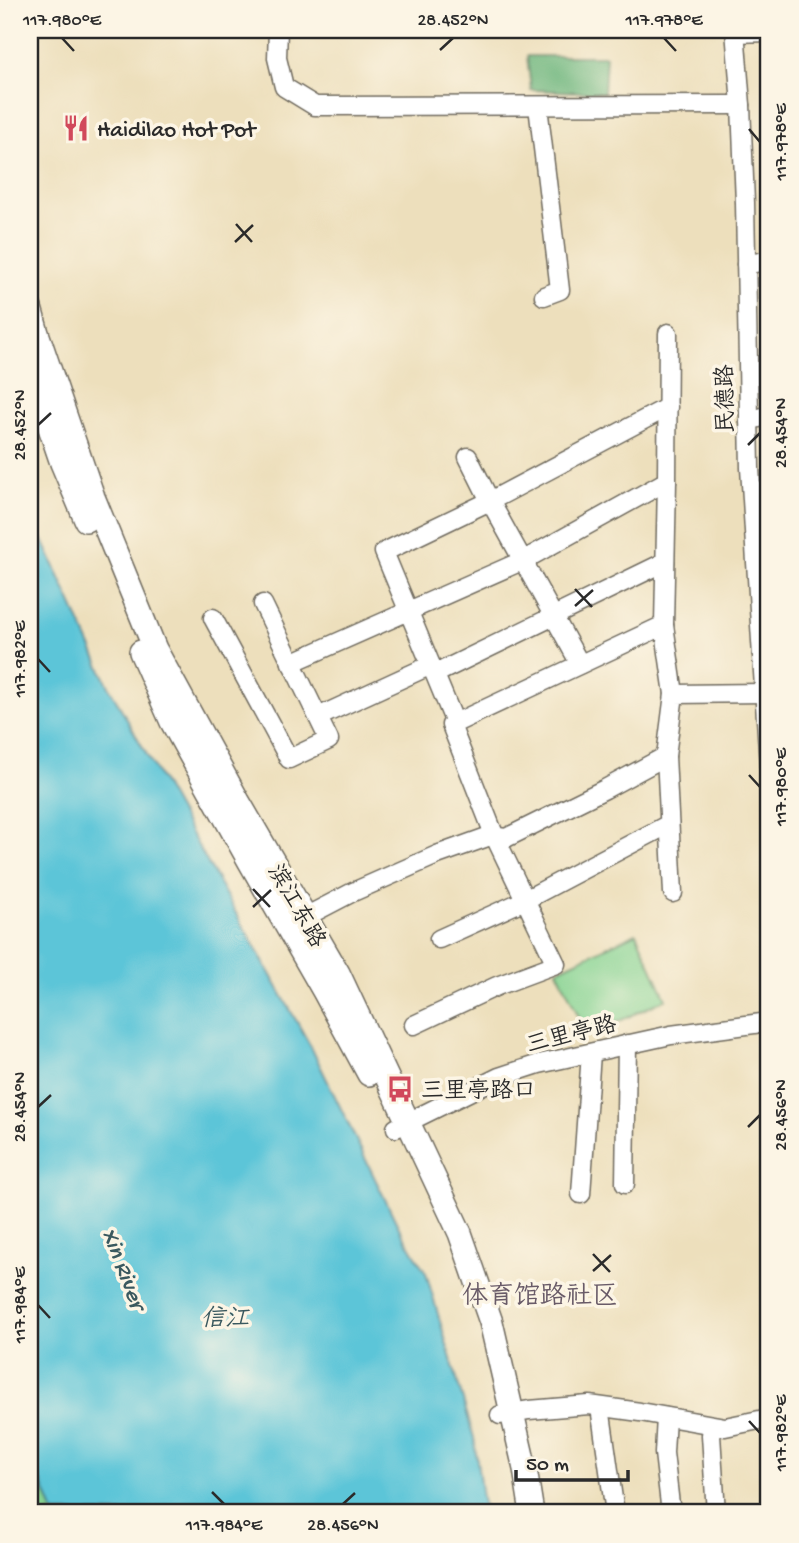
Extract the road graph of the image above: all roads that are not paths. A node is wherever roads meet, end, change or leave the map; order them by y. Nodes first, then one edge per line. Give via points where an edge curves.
1 (278, 30) edge
2 (735, 32) edge
3 (769, 32) edge
4 (741, 105) junction
5 (538, 106) junction
6 (769, 261) edge
7 (746, 264) junction
8 (544, 296) dead end
9 (30, 308) edge
10 (668, 333) dead end
11 (30, 369) edge
12 (668, 407) junction
13 (769, 415) edge
14 (749, 421) junction
15 (468, 457) dead end
16 (667, 481) junction
17 (490, 501) junction
18 (524, 559) junction
19 (665, 562) junction
20 (263, 604) dead end
21 (409, 611) junction
22 (554, 616) junction
23 (213, 618) dead end
24 (664, 625) junction
25 (292, 663) junction
26 (580, 664) junction
27 (433, 670) junction
28 (764, 693) junction
29 (674, 694) junction
30 (317, 717) junction
31 (455, 723) junction
32 (666, 756) junction
33 (769, 766) edge
34 (669, 824) junction
35 (495, 837) junction
36 (673, 893) dead end
37 (525, 900) junction
38 (305, 917) junction
39 (439, 939) dead end
40 (769, 1022) edge
41 (414, 1026) dead end
42 (627, 1044) junction
43 (591, 1053) junction
44 (401, 1126) junction
45 (625, 1184) dead end
46 (581, 1194) dead end
47 (600, 1407) junction
48 (507, 1414) junction
49 (666, 1417) junction
50 (769, 1418) edge
51 (713, 1426) junction
52 (516, 1513) edge
53 (532, 1513) edge
54 (615, 1513) edge
55 (671, 1513) edge
56 (716, 1513) edge

1 - 5 street via 277,58 284,87 315,106
2 - 3 street
2 - 4 street, 民德路
4 - 5 street
4 - 7 street, 民德路
5 - 8 street via 560,290
6 - 7 street
7 - 14 street, 民德路
9 - 38 main road, 滨江东路 via 93,497 155,649
10 - 12 street
11 - 44 main road, 滨江东路 via 62,463 172,722 384,1104
12 - 16 street
12 - 17 street
13 - 14 street
14 - 28 street, 民德路
15 - 17 street
16 - 18 street
16 - 19 street
17 - 18 street
17 - 21 street via 384,552
18 - 21 street
18 - 22 street
19 - 22 street
19 - 24 street
20 - 25 street
21 - 25 street
21 - 27 street
22 - 26 street
22 - 27 street
23 - 30 street via 289,760 329,740
24 - 26 street
24 - 29 street
25 - 30 street
26 - 31 street
27 - 30 street
27 - 31 street
28 - 29 street
28 - 33 street, 民德路
29 - 32 street
31 - 35 street via 450,725
32 - 34 street
32 - 35 street via 506,838
34 - 36 street
34 - 37 street
35 - 37 street
35 - 38 street via 438,855
37 - 39 street
37 - 41 street via 556,964
38 - 44 main road, 滨江东路 via 338,973
40 - 42 street, 三里亭路
42 - 43 street, 三里亭路
42 - 45 street
43 - 44 street, 三里亭路 via 499,1077
43 - 46 street
44 - 48 main road, 滨江东路 via 460,1233 491,1322
47 - 48 street
47 - 49 street
47 - 54 street
48 - 52 main road, 滨江东路
48 - 53 main road, 滨江东路 via 525,1469
49 - 51 street
49 - 55 street via 664,1453
50 - 51 street
51 - 56 street

